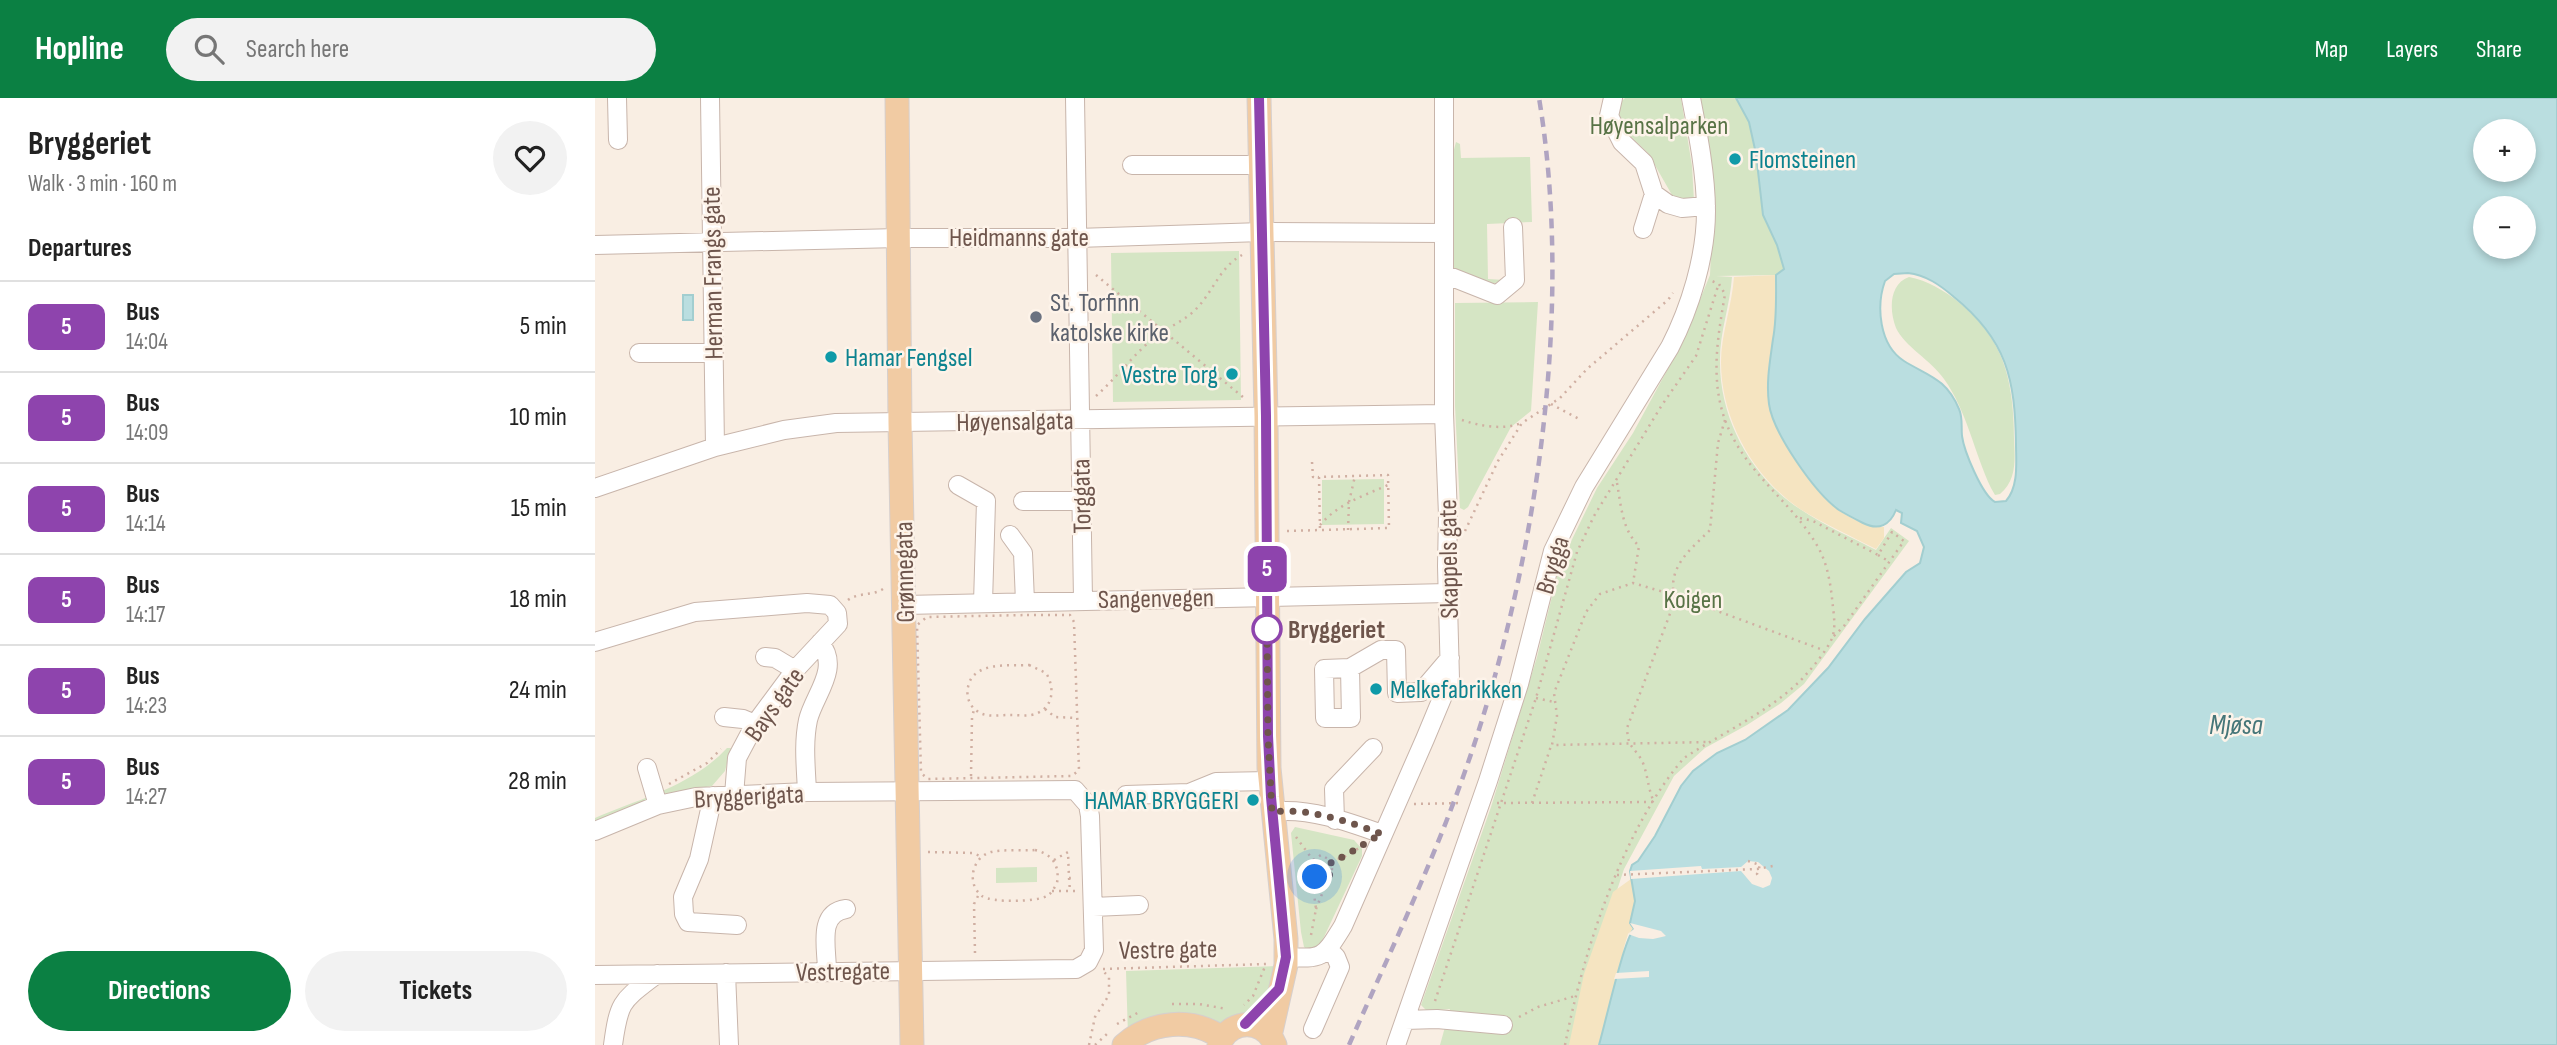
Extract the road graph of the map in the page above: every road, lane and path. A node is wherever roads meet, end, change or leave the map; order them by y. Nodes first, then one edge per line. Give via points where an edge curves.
1 (617, 98) edge
2 (710, 98) edge
3 (897, 98) edge
4 (1075, 98) edge
5 (1259, 98) edge
6 (1444, 98) edge
7 (1613, 98) edge
8 (1691, 98) edge
9 (618, 140) dead end
10 (1132, 165) dead end
11 (1261, 165) junction
12 (1654, 194) junction
13 (1706, 206) junction
14 (1513, 227) dead end
15 (1643, 229) dead end
16 (1262, 232) junction
17 (1444, 233) junction
18 (899, 238) junction
19 (1077, 238) junction
20 (712, 243) junction
21 (595, 245) edge
22 (1242, 255) dead end
23 (1078, 264) junction
24 (1444, 274) junction
25 (1712, 281) dead end
26 (1719, 284) junction
27 (1675, 291) dead end
28 (1162, 331) junction
29 (713, 353) junction
30 (639, 354) dead end
31 (1244, 398) dead end
32 (1551, 404) junction
33 (1444, 414) junction
34 (1080, 415) junction
35 (1266, 416) junction
36 (1725, 419) junction
37 (1526, 420) junction
38 (1581, 420) dead end
39 (900, 423) junction
40 (715, 447) junction
41 (1312, 462) dead end
42 (1355, 476) junction
43 (1319, 477) junction
44 (1616, 481) junction
45 (958, 485) dead end
46 (1388, 485) junction
47 (595, 488) edge
48 (1082, 500) junction
49 (1023, 502) dead end
50 (1349, 502) junction
51 (1799, 518) junction
52 (1320, 525) junction
53 (1320, 530) junction
54 (1348, 530) junction
55 (1277, 532) dead end
56 (1464, 532) dead end
57 (1010, 535) dead end
58 (1878, 555) junction
59 (1890, 562) junction
60 (905, 581) junction
61 (1633, 583) junction
62 (1448, 593) junction
63 (1674, 595) junction
64 (1267, 596) junction
65 (1083, 600) junction
66 (1025, 602) junction
67 (983, 603) junction
68 (905, 605) junction
69 (837, 619) junction
70 (1833, 638) junction
71 (595, 642) edge
72 (820, 643) junction
73 (1825, 650) junction
74 (765, 657) dead end
75 (1450, 658) junction
76 (1350, 668) dead end
77 (795, 670) junction
78 (1536, 698) junction
79 (1554, 702) junction
80 (974, 708) junction
81 (1044, 708) junction
82 (724, 718) dead end
83 (1077, 718) junction
84 (755, 724) junction
85 (1710, 742) junction
86 (1628, 744) junction
87 (745, 745) junction
88 (1552, 745) junction
89 (1373, 748) dead end
90 (647, 768) dead end
91 (971, 778) junction
92 (1269, 781) junction
93 (909, 791) junction
94 (807, 792) junction
95 (734, 795) junction
96 (1126, 795) dead end
97 (713, 796) junction
98 (655, 798) junction
99 (1481, 802) junction
100 (1654, 802) junction
101 (1503, 803) junction
102 (1532, 803) junction
103 (1396, 804) junction
104 (1272, 812) junction
105 (1335, 820) junction
106 (595, 831) edge
107 (1294, 834) dead end
108 (1382, 834) junction
109 (921, 852) dead end
110 (981, 857) junction
111 (1053, 860) junction
112 (1313, 860) junction
113 (1748, 860) dead end
114 (1331, 862) junction
115 (1773, 866) dead end
116 (1074, 867) dead end
117 (1757, 869) junction
118 (1311, 875) junction
119 (1618, 875) junction
120 (1329, 876) junction
121 (1069, 878) junction
122 (1761, 878) dead end
123 (1052, 891) junction
124 (1070, 891) junction
125 (1080, 891) dead end
126 (979, 893) junction
127 (1139, 905) dead end
128 (1093, 907) junction
129 (846, 909) dead end
130 (1316, 909) junction
131 (737, 925) dead end
132 (1311, 934) dead end
133 (1328, 949) junction
134 (1276, 961) junction
135 (1095, 965) junction
136 (912, 970) junction
137 (974, 970) junction
138 (827, 971) junction
139 (722, 973) junction
140 (657, 974) junction
141 (595, 975) edge
142 (1279, 989) junction
143 (1575, 996) junction
144 (1429, 1019) junction
145 (1405, 1020) junction
146 (1245, 1024) junction
147 (1503, 1025) joint
148 (1313, 1029) dead end
149 (1273, 1040) edge
150 (1221, 1041) edge
151 (613, 1045) edge
152 (717, 1045) edge
153 (729, 1045) edge
154 (912, 1045) edge
155 (1089, 1045) edge
156 (1124, 1045) edge
157 (1396, 1045) edge
158 (1565, 1045) edge

1 - 9 street
2 - 20 street, Herman Frangs gate
3 - 18 main road, Grønnegata
4 - 19 street, Torggata
5 - 11 main road
6 - 17 street, Skappels gate
7 - 12 street via 1609,116 1622,142 1644,163
8 - 13 street, Brygga
10 - 11 street
11 - 16 main road
12 - 13 street via 1682,208
12 - 15 street
13 - 99 street, Brygga via 1696,276 1680,328 1584,487 1553,551 1519,684
14 - 24 street via 1515,279 1497,295
16 - 17 street, Heidmanns gate
16 - 19 street, Heidmanns gate
16 - 35 main road
17 - 24 street, Skappels gate
18 - 19 street, Heidmanns gate
18 - 20 street, Heidmanns gate
18 - 39 main road, Grønnegata
19 - 23 street, Torggata
20 - 21 street, Heidmanns gate
20 - 29 street, Herman Frangs gate
22 - 28 path via 1225,267 1199,306
23 - 28 path
23 - 34 street, Torggata
24 - 33 street, Skappels gate
25 - 26 path
26 - 36 path via 1725,294 1715,358
26 - 44 path via 1696,356
27 - 32 path
28 - 31 path
28 - 34 path
29 - 30 street
29 - 40 street, Herman Frangs gate
32 - 37 path
32 - 38 path
33 - 35 street, Høyensalgata
33 - 37 path via 1501,426
33 - 62 street, Skappels gate
34 - 35 street, Høyensalgata
34 - 39 street, Høyensalgata
34 - 48 street, Torggata
35 - 64 main road
36 - 51 path via 1746,461
36 - 63 path via 1718,443 1710,530 1681,559 1671,584
37 - 56 path via 1498,461
39 - 40 street, Høyensalgata via 835,423
39 - 60 main road, Grønnegata
40 - 47 street, Høyensalgata
41 - 43 path via 1313,477
42 - 43 path
42 - 46 path via 1388,475
42 - 50 path
43 - 52 path
44 - 61 path via 1624,522 1639,546
44 - 78 path via 1577,552
45 - 67 street via 986,501
46 - 50 path
46 - 54 path via 1389,528
48 - 49 street
48 - 65 street, Torggata
50 - 52 path
50 - 54 path
51 - 58 path
51 - 70 path via 1820,549 1827,570
52 - 53 path
53 - 54 path
53 - 55 path
57 - 66 street via 1023,553
58 - 59 path
58 - 59 path via 1892,532 1905,541
59 - 70 path
60 - 68 main road, Grønnegata
60 - 69 path via 891,582 880,592 850,597
61 - 63 path
61 - 79 path via 1600,594 1586,612
62 - 64 street, Sangenvegen
62 - 75 street, Skappels gate
63 - 73 path
63 - 86 path via 1627,728
64 - 65 street, Sangenvegen
64 - 92 main road
65 - 66 street, Sangenvegen
66 - 67 street, Sangenvegen
67 - 68 street, Sangenvegen
68 - 93 main road, Grønnegata
69 - 71 street via 831,605 807,603 695,612
69 - 72 street, Bays gate
70 - 73 path
72 - 77 street, Bays gate
72 - 94 street via 826,651 827,673 809,718
73 - 85 path via 1781,699
74 - 77 street
75 - 76 street via 1421,692 1397,693 1396,650 1381,650
75 - 103 street, Skappels gate via 1450,679
77 - 84 street, Bays gate
78 - 79 path
78 - 101 path
79 - 88 path via 1557,716
80 - 81 path via 985,715 1031,715
80 - 81 path via 967,693 976,672 1029,665 1051,680 1052,698
80 - 91 path
81 - 83 path via 1055,717
82 - 84 street
83 - 91 path via 1079,769 1072,776
83 - 91 path via 1074,622 1070,615 927,617 917,625 921,773 928,779
84 - 87 street, Bays gate
85 - 86 path
85 - 100 path via 1684,758
86 - 88 path
86 - 100 path via 1642,762
87 - 95 street, Bays gate via 737,758
87 - 98 path via 727,743 707,763
88 - 102 path
89 - 105 street via 1334,789
90 - 98 street
92 - 96 street via 1216,782 1189,793
92 - 104 main road
93 - 94 street, Bryggerigata
93 - 128 street, Bryggerigata via 1076,790 1090,816
93 - 136 main road, Grønnegata
94 - 95 street, Bryggerigata
95 - 97 street, Bryggerigata
97 - 98 street, Bryggerigata
97 - 131 street via 699,859 683,897 684,914 688,922
98 - 106 street, Bryggerigata
99 - 101 path
99 - 103 path
99 - 145 street, Brygga
100 - 102 path
100 - 119 path
101 - 102 path
101 - 144 path
103 - 108 street, Skappels gate
104 - 105 street via 1285,810
104 - 134 main road
105 - 108 street
107 - 112 path
108 - 114 path
108 - 133 street, Skappels gate via 1343,926
109 - 110 path
110 - 111 path via 989,852 1035,850
110 - 126 path via 972,878
111 - 121 path via 1068,852
111 - 123 path via 1058,874
112 - 114 path via 1321,855
112 - 118 path
113 - 117 path via 1760,865
114 - 120 path
115 - 117 path
116 - 121 path via 1075,878
117 - 119 path
117 - 122 path
118 - 120 path
118 - 130 path
119 - 143 path
120 - 130 path
121 - 124 path
123 - 124 path
123 - 126 path via 1036,900 991,900
124 - 125 path
126 - 137 path via 974,904
127 - 128 street
128 - 135 street
129 - 138 street via 836,910 828,918
130 - 132 path
133 - 134 street via 1314,958
133 - 148 street via 1340,967
134 - 135 path, Vestre gate
134 - 142 main road
135 - 137 street, Vestregate
135 - 155 path via 1109,977 1109,995 1095,1017
136 - 137 street, Vestregate
136 - 138 street, Vestregate
136 - 154 main road, Grønnegata
138 - 139 street, Vestregate
139 - 140 street, Vestregate
139 - 152 street
139 - 153 street
140 - 141 street, Vestregate
140 - 151 street via 625,999
142 - 146 main road
142 - 149 main road
143 - 147 path via 1538,1007
143 - 158 path
144 - 145 street
144 - 147 street
145 - 157 street, Brygga
146 - 149 main road via 1256,1025
146 - 150 main road via 1232,1028
150 - 156 main road via 1202,1028 1184,1024 1149,1029

